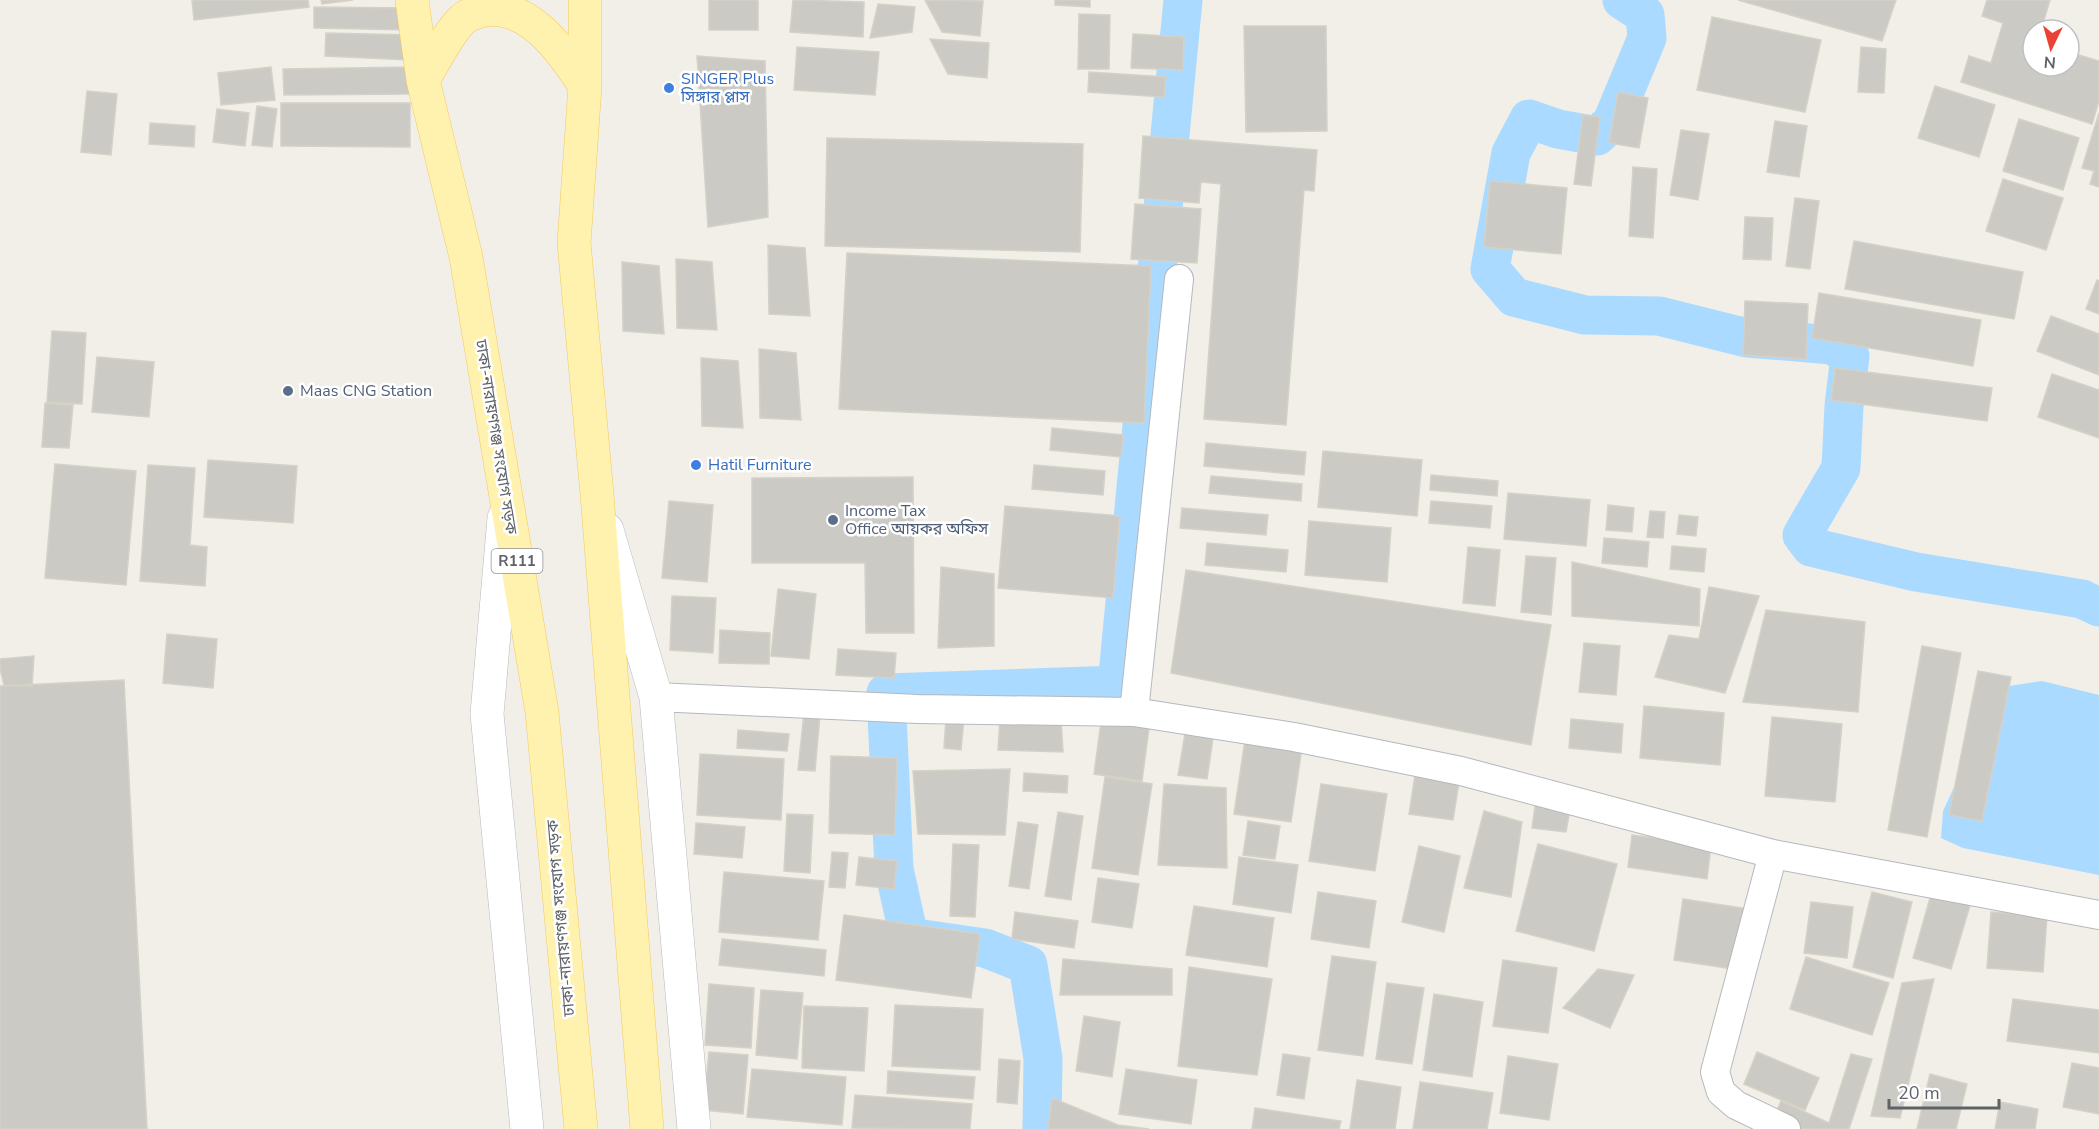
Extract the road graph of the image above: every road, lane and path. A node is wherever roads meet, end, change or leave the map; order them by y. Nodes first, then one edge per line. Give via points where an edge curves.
1 (412, 0) edge
2 (585, 0) edge
3 (423, 80) junction
4 (585, 86) junction
5 (1179, 279) dead end
6 (597, 494) junction
7 (506, 498) junction
8 (656, 697) junction
9 (1134, 712) junction
10 (1773, 854) junction
11 (2099, 915) edge
12 (527, 1129) edge
13 (581, 1129) edge
14 (647, 1129) edge
15 (694, 1129) edge
16 (1786, 1129) edge

1 - 3 main road, ঢাকা-নারায়ণগঞ্জ সংযোগ সড়ক / R111
2 - 4 main road
3 - 4 main road via 463,18 491,6 513,8 534,20
3 - 7 main road, ঢাকা-নারায়ণগঞ্জ সংযোগ সড়ক / R111 via 466,257
4 - 6 main road via 574,243
5 - 9 street
6 - 8 street
6 - 14 main road
7 - 12 street via 487,714
7 - 13 main road, ঢাকা-নারায়ণগঞ্জ সংযোগ সড়ক / R111 via 542,712
8 - 9 street via 918,709
8 - 15 street
9 - 10 street via 1294,737 1461,771
10 - 11 street
10 - 16 street via 1715,1072 1721,1092 1736,1105

